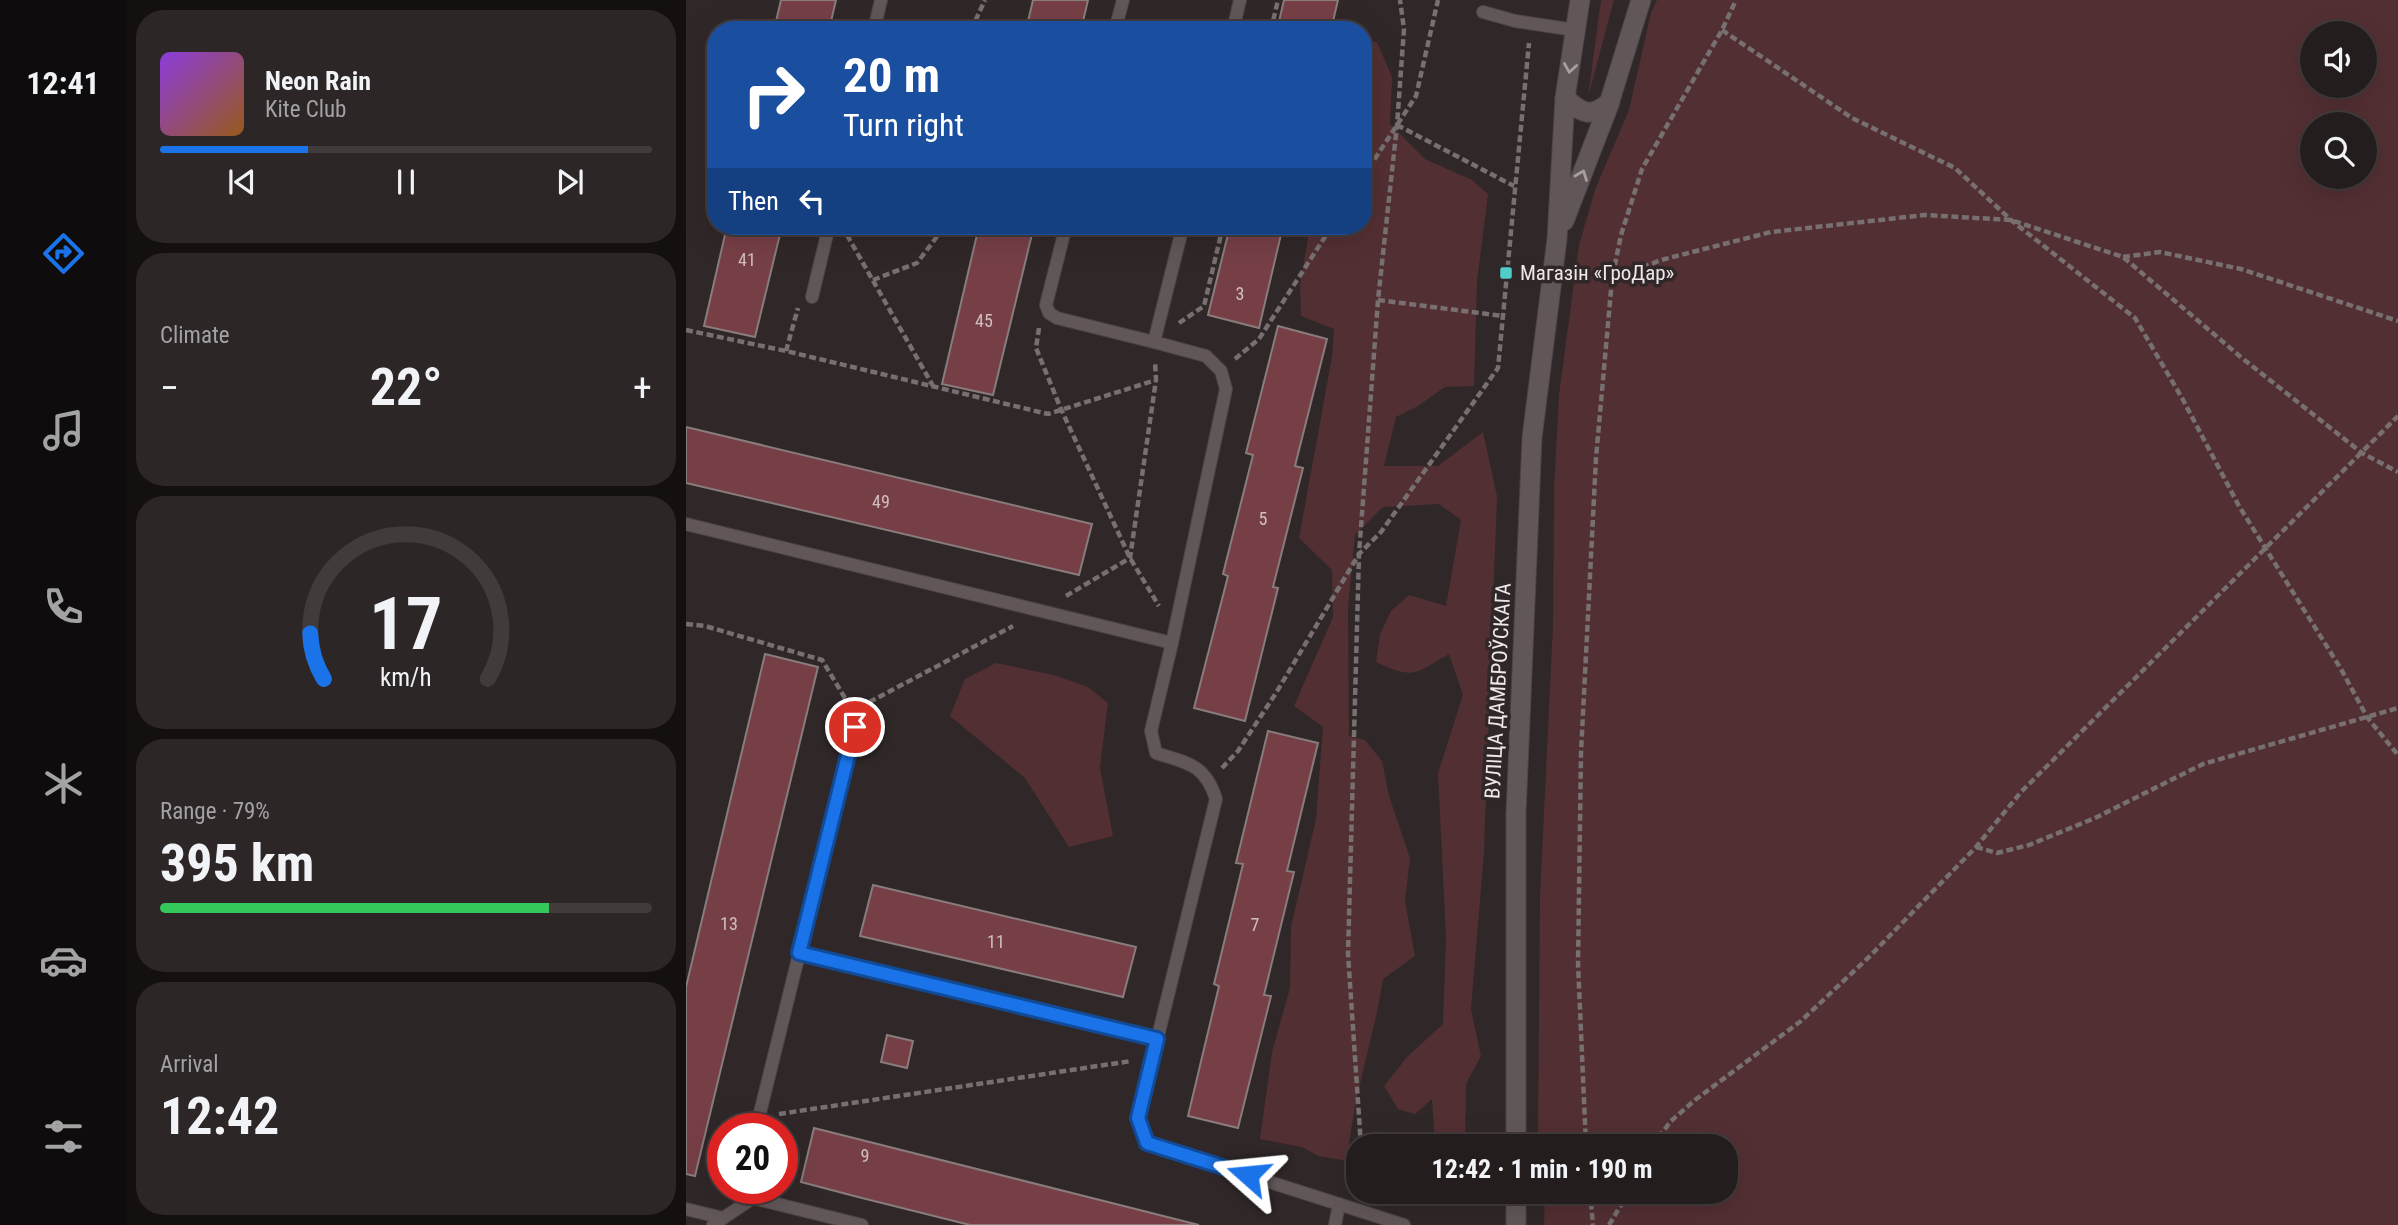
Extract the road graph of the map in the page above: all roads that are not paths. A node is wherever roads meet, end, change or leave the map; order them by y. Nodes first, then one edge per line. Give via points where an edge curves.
1 (881, 0) edge
2 (1123, 0) edge
3 (1240, 0) edge
4 (1580, 0) edge
5 (1641, 0) edge
6 (1483, 12) dead end
7 (876, 21) edge
8 (1117, 21) edge
9 (1235, 21) edge
10 (1576, 30) junction
11 (1565, 98) junction
12 (1610, 102) junction
13 (826, 235) edge
14 (1064, 235) edge
15 (1182, 235) edge
16 (1558, 239) junction
17 (812, 297) road end
18 (1154, 342) junction
19 (686, 524) edge
20 (1174, 637) junction
21 (855, 727) road end
22 (799, 953) junction
23 (1157, 1039) junction
24 (759, 1113) edge
25 (1516, 1134) edge
26 (740, 1204) edge
27 (790, 1204) edge
28 (1339, 1204) junction
29 (1516, 1204) edge
30 (686, 1209) edge
31 (718, 1222) edge
32 (862, 1225) edge
33 (1335, 1225) edge
34 (1404, 1225) edge
35 (1516, 1225) edge

1 - 7 lane
2 - 8 lane
3 - 9 lane
4 - 10 main road, ВУЛІЦА ДАМБРОЎСКАГА
5 - 12 main road, ВУЛІЦА ДАМБРОЎСКАГА
6 - 10 lane
10 -> 11 main road, ВУЛІЦА ДАМБРОЎСКАГА
11 - 12 main road via 1583,112 1594,113
11 - 16 main road, ВУЛІЦА ДАМБРОЎСКАГА
16 -> 12 main road, ВУЛІЦА ДАМБРОЎСКАГА
13 - 17 lane
14 - 18 lane via 1046,305 1049,313
15 - 18 lane
16 - 25 main road, ВУЛІЦА ДАМБРОЎСКАГА via 1532,452 1516,814
18 - 20 lane via 1206,356 1222,371 1226,389
19 - 20 lane via 1041,612
20 - 23 lane via 1151,731 1156,753 1192,765 1210,781 1216,799
21 - 22 lane
22 - 23 lane
22 - 24 lane
23 - 28 lane via 1138,1118 1147,1143
26 - 31 lane
27 - 32 lane
28 - 33 lane
28 - 34 lane
29 - 35 main road
30 - 31 lane

